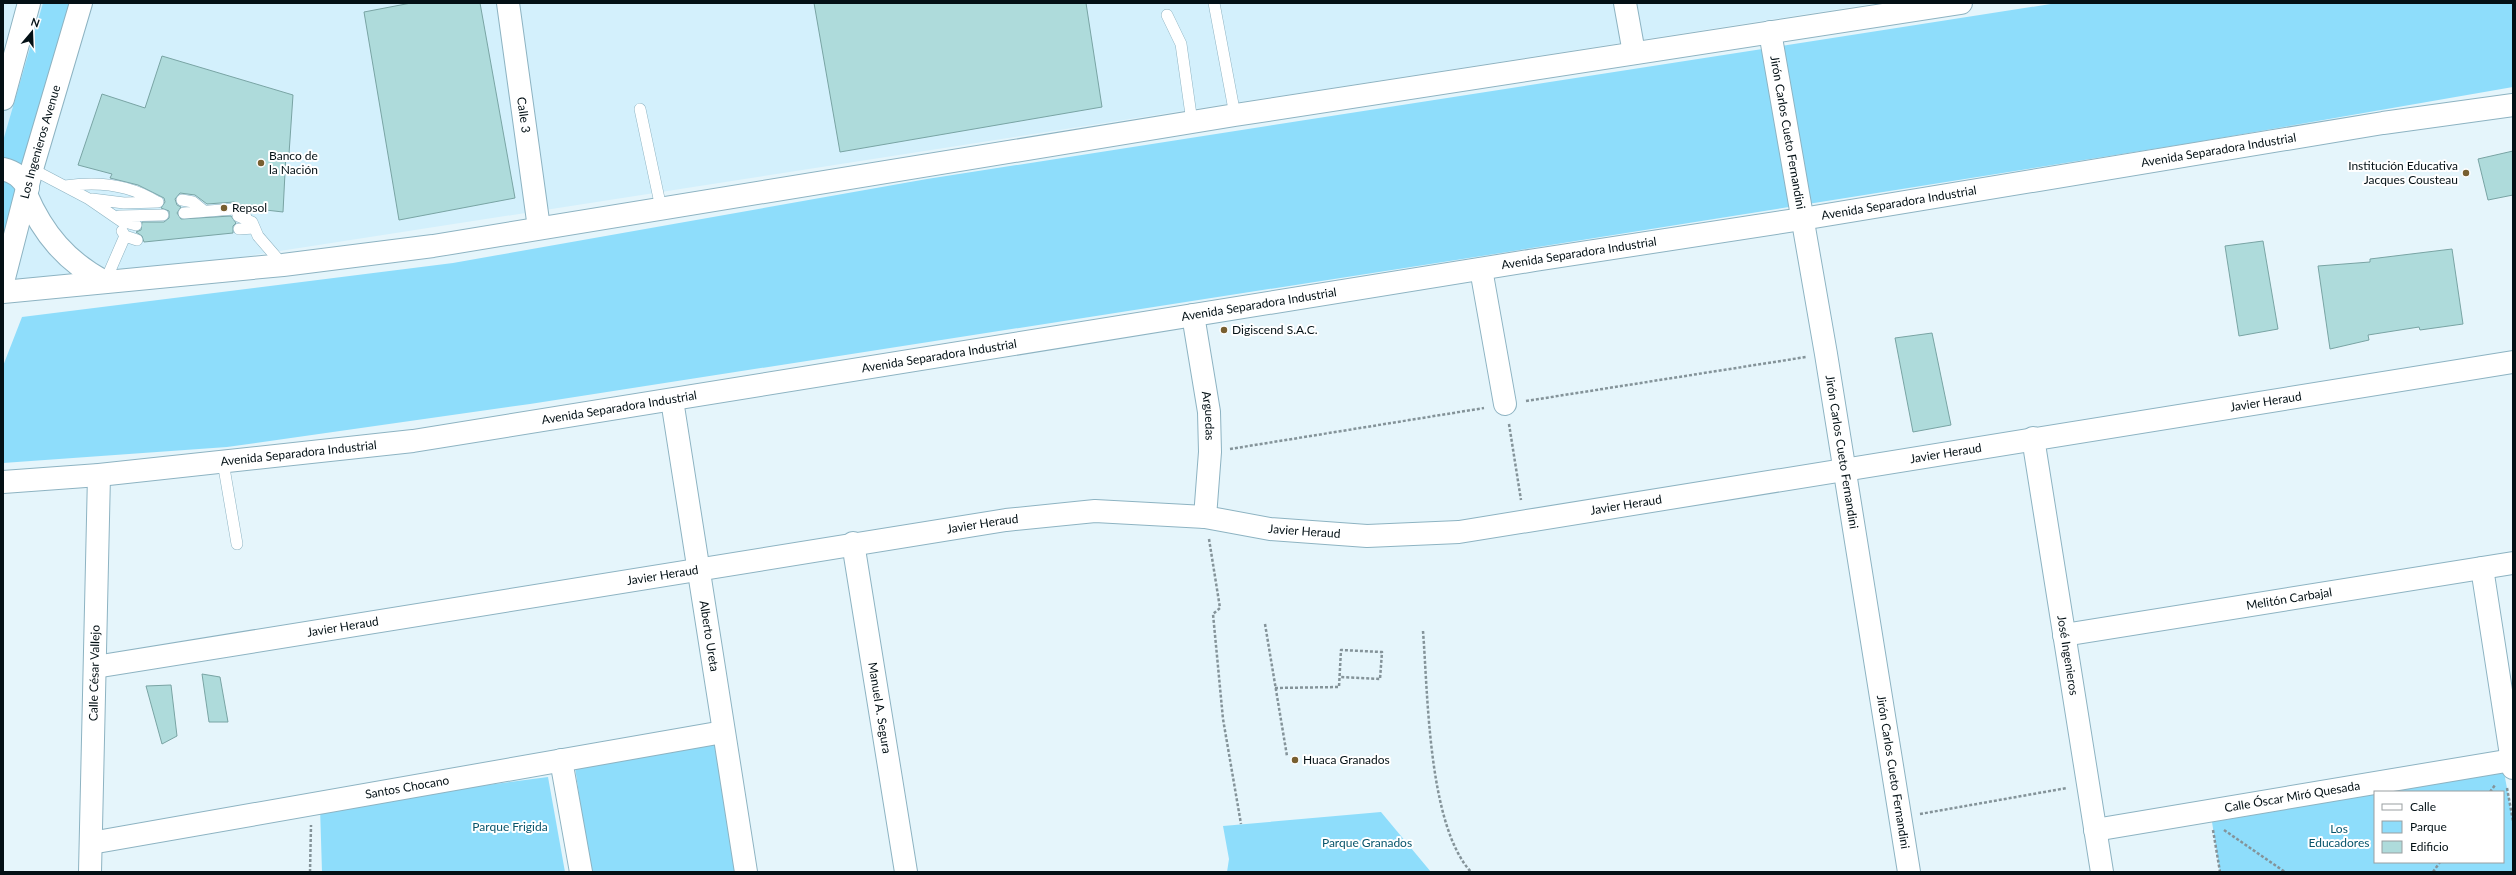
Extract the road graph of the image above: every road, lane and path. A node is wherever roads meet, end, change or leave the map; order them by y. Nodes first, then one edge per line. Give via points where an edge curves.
1 (29, 3) edge
2 (82, 3) edge
3 (508, 3) edge
4 (1214, 3) edge
5 (1625, 3) edge
6 (1961, 3) edge
7 (1898, 8) edge
8 (1167, 15) dead end
9 (1770, 32) junction
10 (1634, 53) junction
11 (3, 100) edge
12 (2513, 105) edge
13 (640, 109) dead end
14 (1235, 115) junction
15 (1192, 122) junction
16 (3, 169) edge
17 (29, 184) junction
18 (65, 186) junction
19 (89, 199) junction
20 (182, 200) dead end
21 (662, 208) junction
22 (204, 211) junction
23 (184, 213) dead end
24 (163, 215) dead end
25 (117, 218) junction
26 (1802, 219) junction
27 (136, 226) dead end
28 (254, 228) junction
29 (538, 228) junction
30 (240, 229) dead end
31 (125, 236) junction
32 (137, 240) dead end
33 (283, 265) junction
34 (1481, 269) junction
35 (3, 282) edge
36 (105, 282) junction
37 (3, 292) edge
38 (1193, 315) junction
39 (2513, 362) edge
40 (672, 400) junction
41 (1505, 404) joint
42 (2033, 438) junction
43 (223, 462) junction
44 (1843, 469) junction
45 (99, 475) junction
46 (3, 482) edge
47 (1205, 517) junction
48 (1524, 521) junction
49 (237, 544) dead end
50 (853, 544) junction
51 (2513, 563) edge
52 (697, 568) junction
53 (2482, 568) junction
54 (1265, 624) dead end
55 (1423, 630) dead end
56 (2064, 635) junction
57 (96, 667) junction
58 (1340, 677) junction
59 (1275, 688) junction
60 (724, 732) junction
61 (1287, 756) dead end
62 (561, 760) junction
63 (2512, 764) edge
64 (2088, 785) junction
65 (311, 804) junction
66 (1900, 818) junction
67 (2212, 822) dead end
68 (1241, 824) dead end
69 (2218, 826) dead end
70 (2095, 830) junction
71 (91, 842) junction
72 (2439, 863) edge
73 (90, 872) edge
74 (310, 872) edge
75 (581, 872) edge
76 (746, 872) edge
77 (906, 872) edge
78 (1471, 872) edge
79 (1909, 872) edge
80 (2102, 872) edge
81 (2220, 872) edge
82 (2285, 872) edge
83 (2432, 872) edge

1 - 11 street
2 - 17 street, Los Ingenieros Avenue
3 - 29 street, Calle 3
4 - 14 lane
5 - 10 street
6 - 7 street
7 - 9 street
8 - 15 lane via 1181,44
9 - 10 street
9 - 26 street, Jirón Carlos Cueto Fernandini
10 - 14 street
12 - 26 street, Avenida Separadora Industrial via 2383,123
13 - 21 lane
14 - 15 street
15 - 21 street
16 - 17 street via 13,172
17 - 18 lane
17 - 35 street, Los Ingenieros Avenue
17 - 36 street via 41,225 62,252 90,274
18 - 19 lane
18 - 19 lane via 94,183 134,189 159,202 124,203
19 - 25 lane
20 - 22 lane via 193,202
21 - 29 street
22 - 23 lane
22 - 28 lane via 241,211 242,217 252,222
24 - 25 lane
25 - 27 lane
25 - 31 lane
26 - 34 street, Avenida Separadora Industrial
26 - 44 street, Jirón Carlos Cueto Fernandini
28 - 30 lane
28 - 33 lane
29 - 33 street via 433,246
31 - 32 lane
31 - 36 lane
33 - 36 street
34 - 38 street, Avenida Separadora Industrial
34 - 41 street
36 - 37 street
38 - 40 street, Avenida Separadora Industrial
38 - 47 street, Arguedas via 1209,412 1210,452
39 - 42 street, Javier Heraud
40 - 43 street, Avenida Separadora Industrial via 413,441
40 - 52 street, Alberto Ureta
41 - 48 path
42 - 44 street, Javier Heraud
42 - 56 street, José Ingenieros
43 - 45 street, Avenida Separadora Industrial
43 - 49 lane
44 - 48 street, Javier Heraud
44 - 66 street, Jirón Carlos Cueto Fernandini
45 - 46 street, Avenida Separadora Industrial
45 - 57 street, Calle César Vallejo
47 - 48 street, Javier Heraud via 1270,529 1367,536 1459,532
47 - 50 street, Javier Heraud via 1095,511 1006,520
47 - 68 path via 1220,608 1213,614 1223,719
50 - 52 street, Javier Heraud
50 - 77 street, Manuel A. Segura
51 - 53 street, Melitón Carbajal
52 - 57 street, Javier Heraud
52 - 60 street, Alberto Ureta
53 - 56 street, Melitón Carbajal
53 - 63 street
54 - 59 path
55 - 78 path via 1433,768 1448,831 1464,864
56 - 64 street, José Ingenieros
57 - 71 street, Calle César Vallejo
58 - 58 path via 1341,650 1382,652 1380,679
58 - 59 path via 1340,687
59 - 61 path
60 - 62 street, Santos Chocano
60 - 76 street, Alberto Ureta
62 - 65 street, Santos Chocano
62 - 75 street
63 - 70 street, Calle Óscar Miró Quesada
64 - 66 path
64 - 70 street, José Ingenieros
65 - 71 street, Santos Chocano
65 - 74 path
66 - 79 street, Jirón Carlos Cueto Fernandini
67 - 81 path
69 - 82 path
70 - 80 street, José Ingenieros
71 - 73 street, Calle César Vallejo
72 - 83 path

